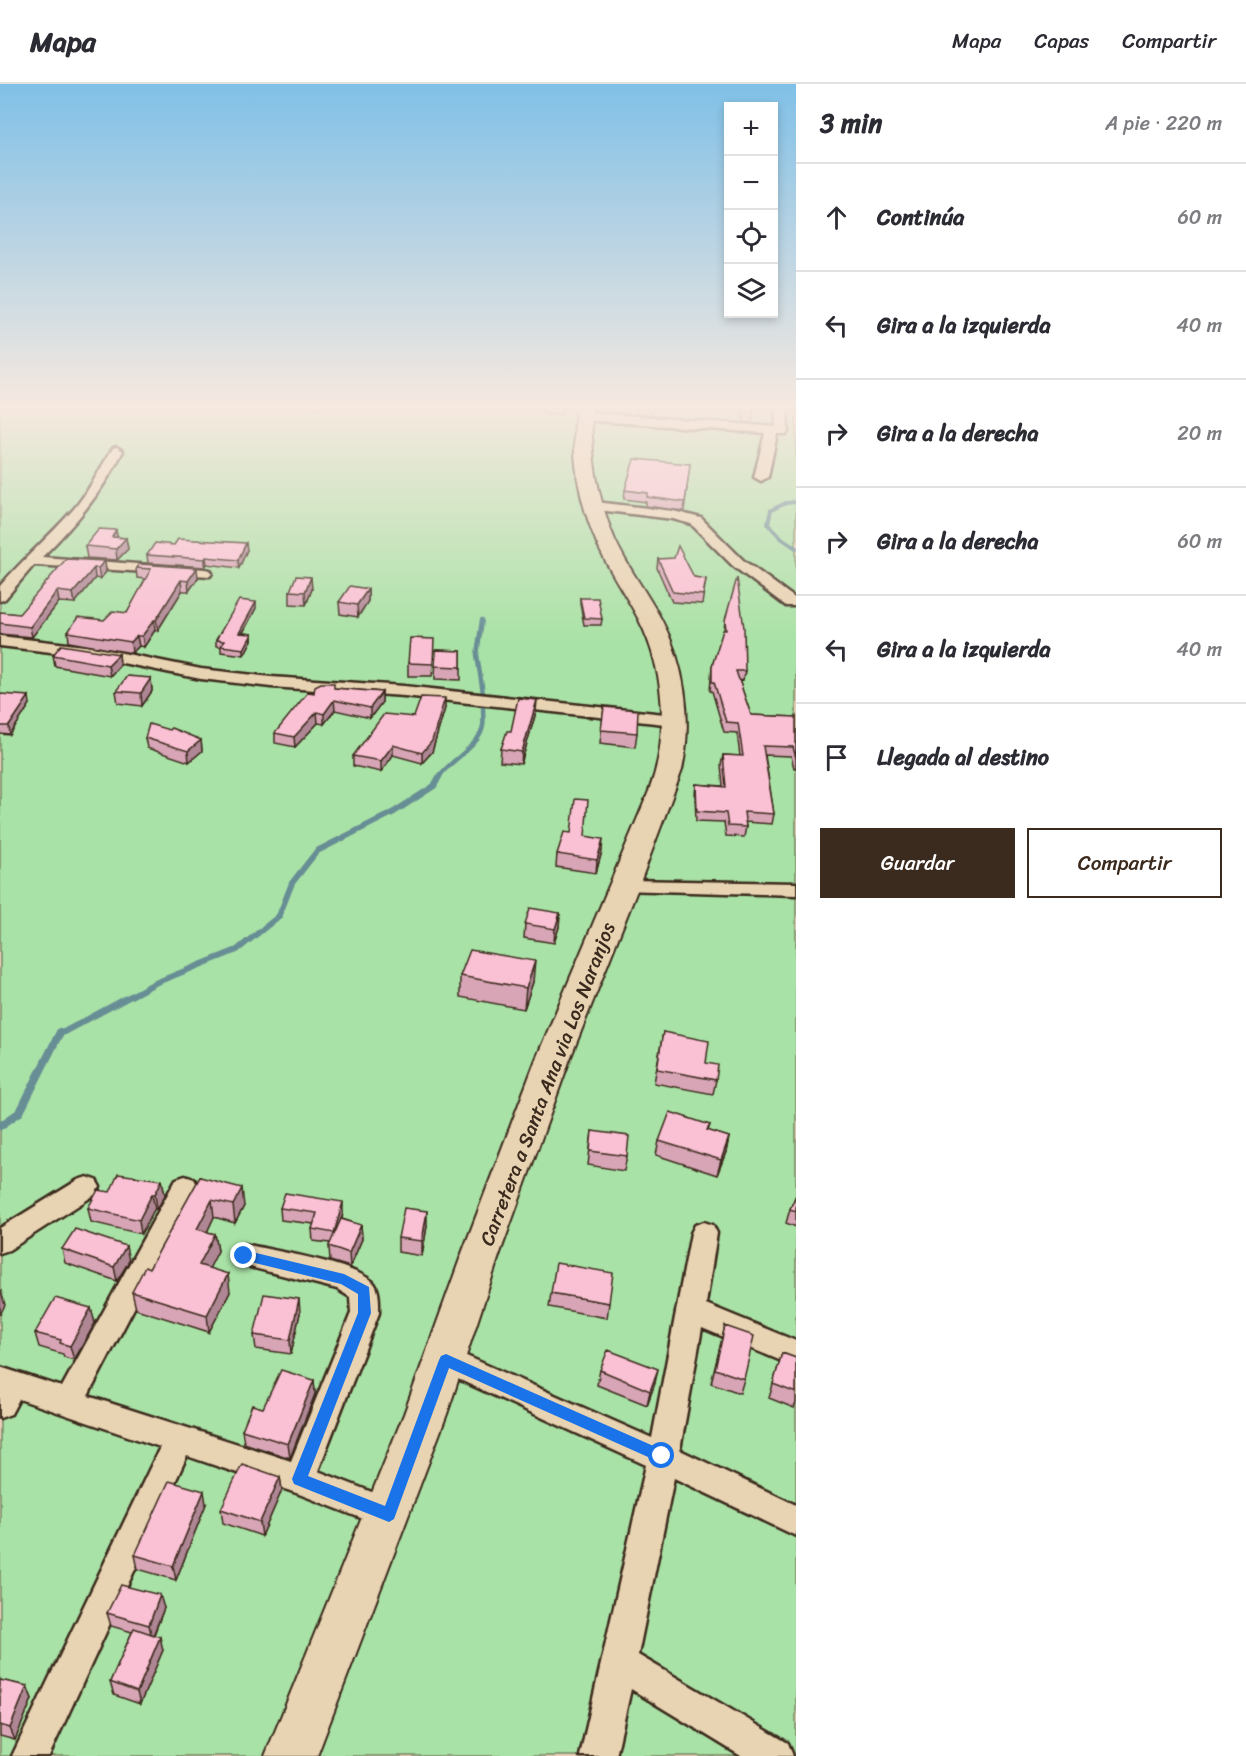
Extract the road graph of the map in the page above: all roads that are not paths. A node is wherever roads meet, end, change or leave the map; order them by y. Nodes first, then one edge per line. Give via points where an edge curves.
1 (99, 485) edge
2 (590, 485) edge
3 (594, 506) junction
4 (30, 560) junction
5 (205, 573) dead end
6 (0, 596) edge
7 (791, 603) dead end
8 (0, 641) edge
9 (674, 720) junction
10 (626, 886) junction
11 (796, 889) edge
12 (185, 1186) dead end
13 (87, 1187) dead end
14 (704, 1233) dead end
15 (0, 1242) edge
16 (244, 1256) dead end
17 (691, 1311) junction
18 (796, 1354) edge
19 (446, 1360) junction
20 (4, 1390) edge
21 (69, 1402) junction
22 (179, 1441) junction
23 (662, 1456) junction
24 (299, 1479) junction
25 (389, 1514) junction
26 (796, 1521) edge
27 (620, 1663) junction
28 (30, 1756) edge
29 (291, 1756) edge
30 (598, 1756) edge
31 (775, 1756) edge

1 - 4 street via 76,515
2 - 3 main road, Carretera a Santa Ana via Los Naranjos
3 - 7 street via 696,521 738,563
3 - 9 main road, Carretera a Santa Ana via Los Naranjos via 605,539 654,627 665,656
4 - 5 street
4 - 6 street
8 - 9 street via 93,652 201,674
9 - 10 main road, Carretera a Santa Ana via Los Naranjos via 673,751 664,784
10 - 11 street
10 - 19 main road, Carretera a Santa Ana via Los Naranjos via 553,1060
12 - 21 street
13 - 15 street
14 - 17 street
16 - 24 street via 344,1279 364,1291 365,1313
17 - 18 street
17 - 23 street
19 - 23 street
19 - 25 main road, Carretera a Santa Ana via Los Naranjos
20 - 21 street
21 - 22 street
22 - 24 street
22 - 28 street
23 - 26 street
23 - 27 street
24 - 25 street
25 - 29 main road, Carretera a Santa Ana via Los Naranjos
27 - 30 street
27 - 31 street

